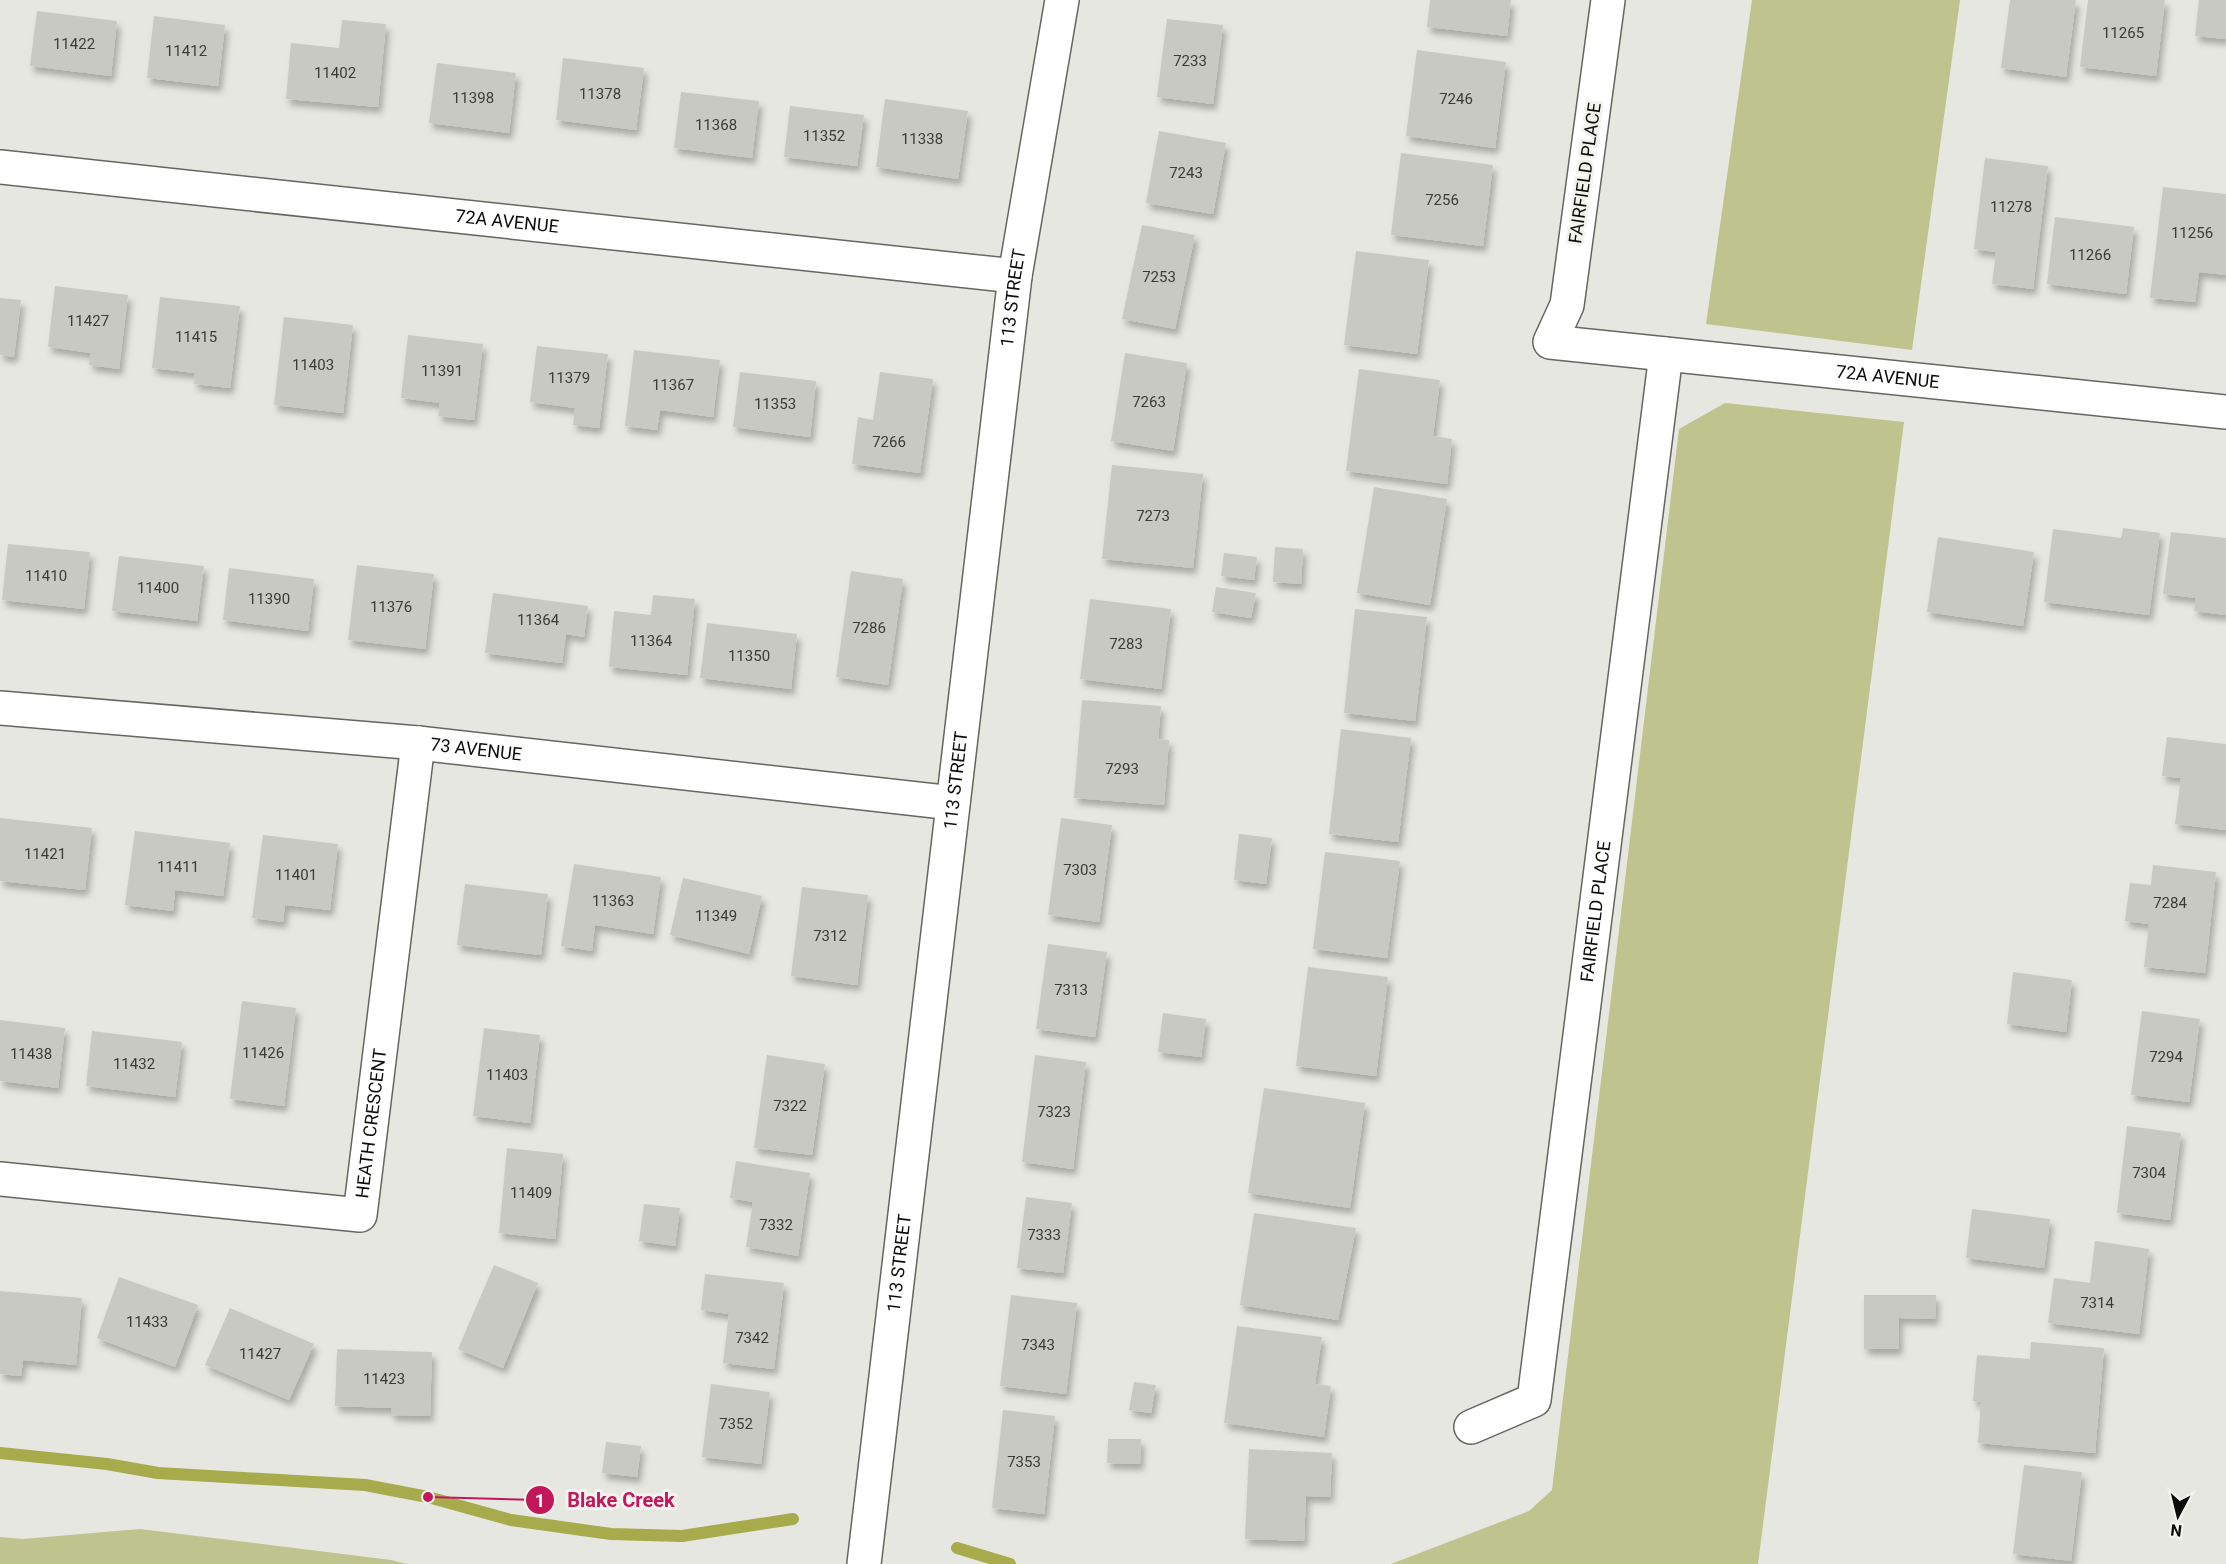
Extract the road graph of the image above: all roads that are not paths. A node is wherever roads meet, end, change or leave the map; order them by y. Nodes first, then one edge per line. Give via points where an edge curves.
1 (1062, 0) edge
2 (1608, 0) edge
3 (0, 167) edge
4 (1015, 276) junction
5 (1550, 342) joint
6 (1666, 354) junction
7 (2226, 412) edge
8 (0, 708) edge
9 (418, 743) junction
10 (953, 802) junction
11 (0, 1179) edge
12 (1471, 1427) dead end
13 (864, 1564) edge

1 - 4 street, 113 STREET
2 - 5 street, FAIRFIELD PLACE via 1567,305
3 - 4 street, 72A AVENUE
4 - 10 street, 113 STREET
5 - 6 street, 72A AVENUE
6 - 7 street, 72A AVENUE
6 - 12 street, FAIRFIELD PLACE via 1534,1400
8 - 9 street, 73 AVENUE
9 - 10 street, 73 AVENUE
9 - 11 street, HEATH CRESCENT via 360,1215
10 - 13 street, 113 STREET

